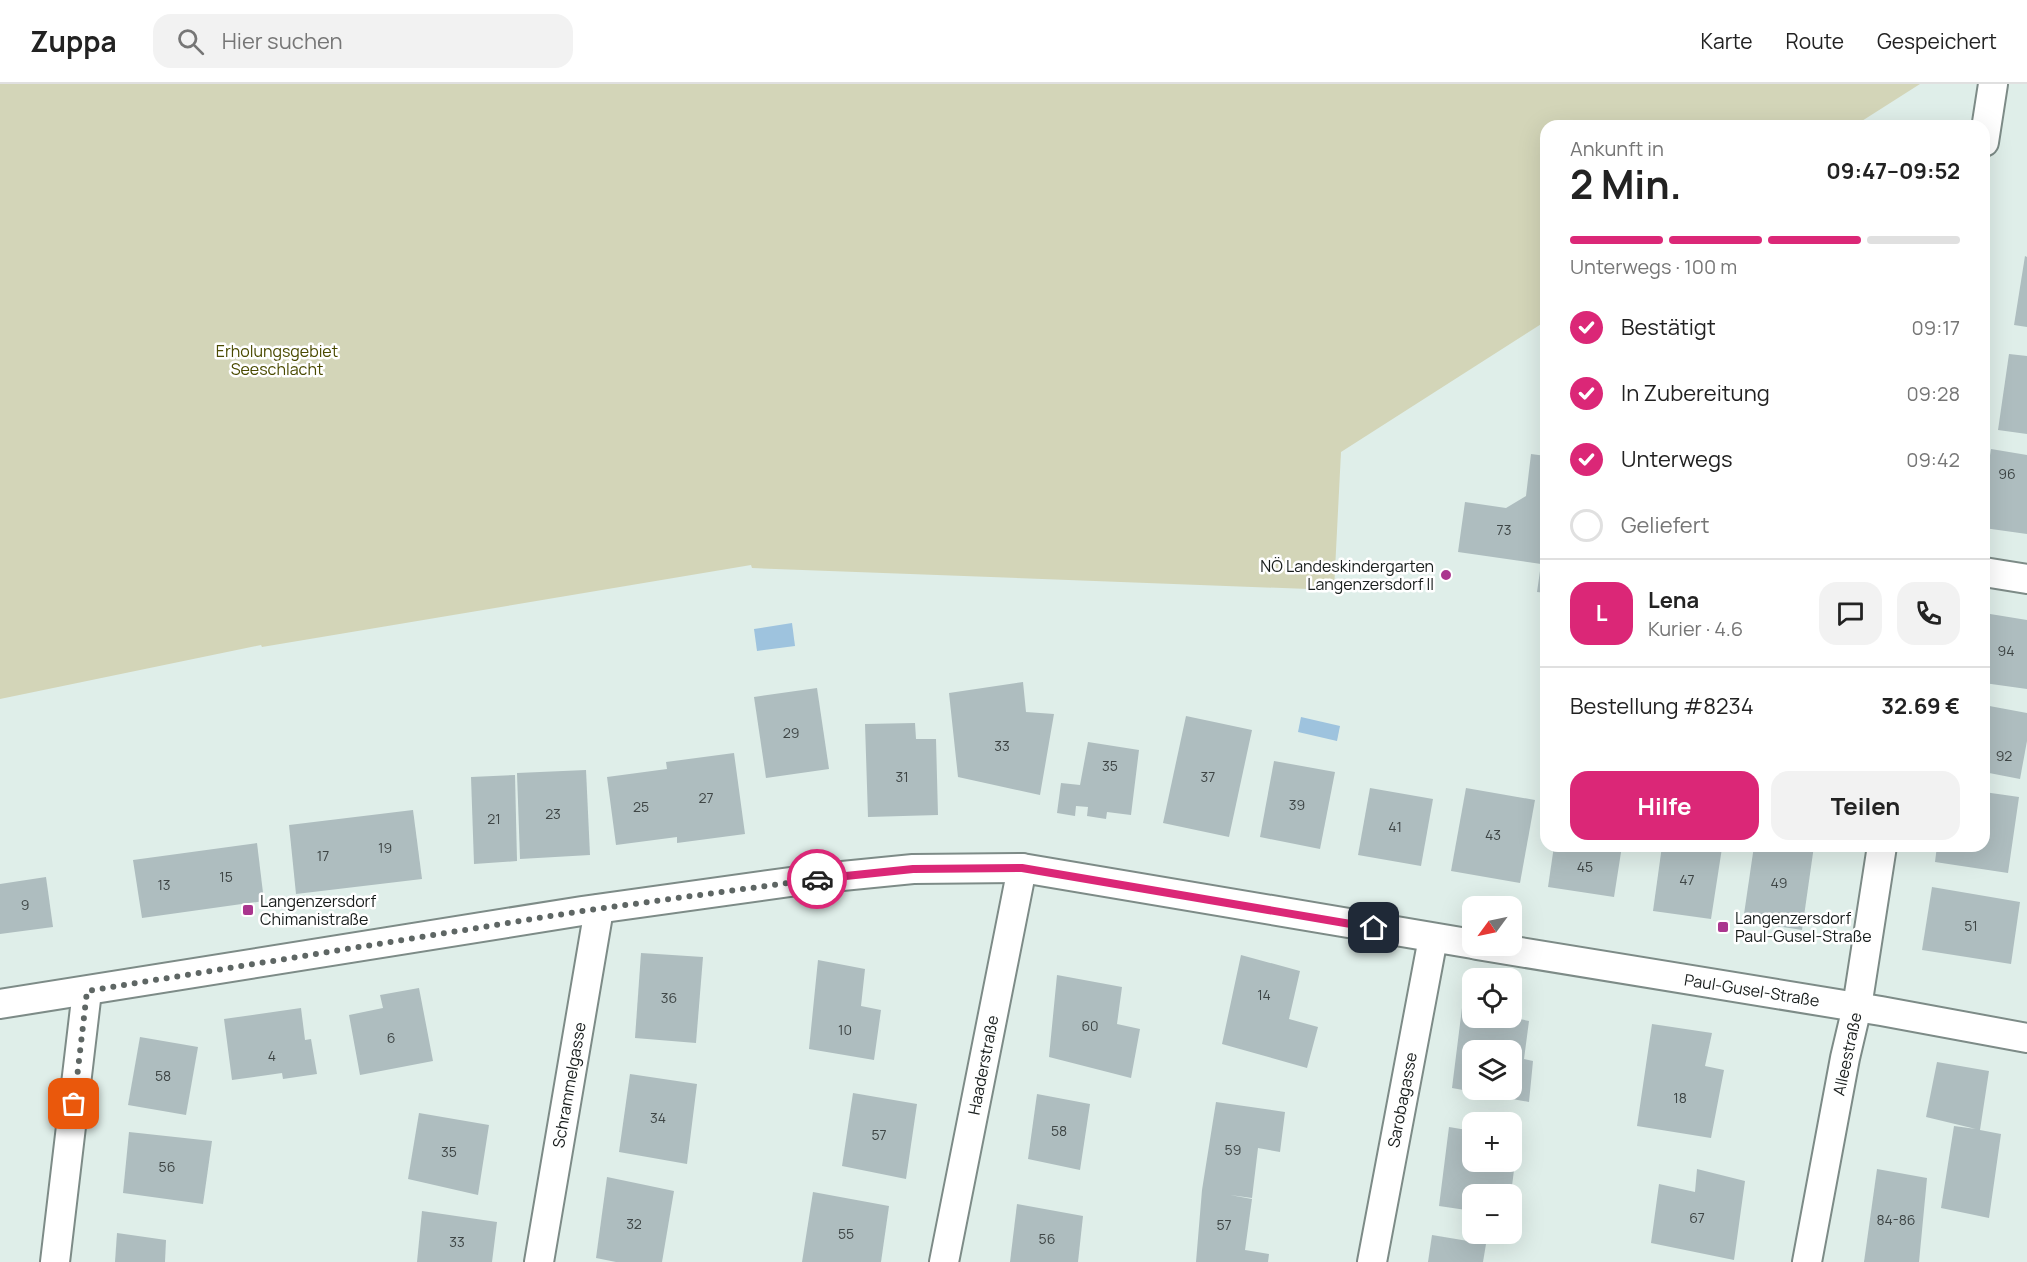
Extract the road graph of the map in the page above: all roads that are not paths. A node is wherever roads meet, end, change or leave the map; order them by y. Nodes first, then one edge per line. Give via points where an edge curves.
1 (1993, 84) edge
2 (1987, 120) edge
3 (1990, 573) edge
4 (2027, 579) edge
5 (1881, 852) edge
6 (1022, 868) junction
7 (599, 909) junction
8 (1433, 938) junction
9 (1462, 943) edge
10 (1522, 953) edge
11 (87, 991) junction
12 (0, 1004) edge
13 (1857, 1007) junction
14 (2027, 1038) edge
15 (55, 1262) edge
16 (539, 1262) edge
17 (944, 1262) edge
18 (1372, 1262) edge
19 (1807, 1262) edge

1 - 2 street
3 - 4 street
5 - 13 street, Alleestraße
6 - 7 street, Paul-Gusel-Straße via 902,870
6 - 8 street, Paul-Gusel-Straße
6 - 17 street, Haaderstraße
7 - 11 street, Paul-Gusel-Straße
7 - 16 street, Schrammelgasse
8 - 9 street, Paul-Gusel-Straße
8 - 18 street, Sarobagasse
10 - 13 street, Paul-Gusel-Straße
11 - 12 street, Paul-Gusel-Straße
11 - 15 street
13 - 14 street, Paul-Gusel-Straße
13 - 19 street, Alleestraße

